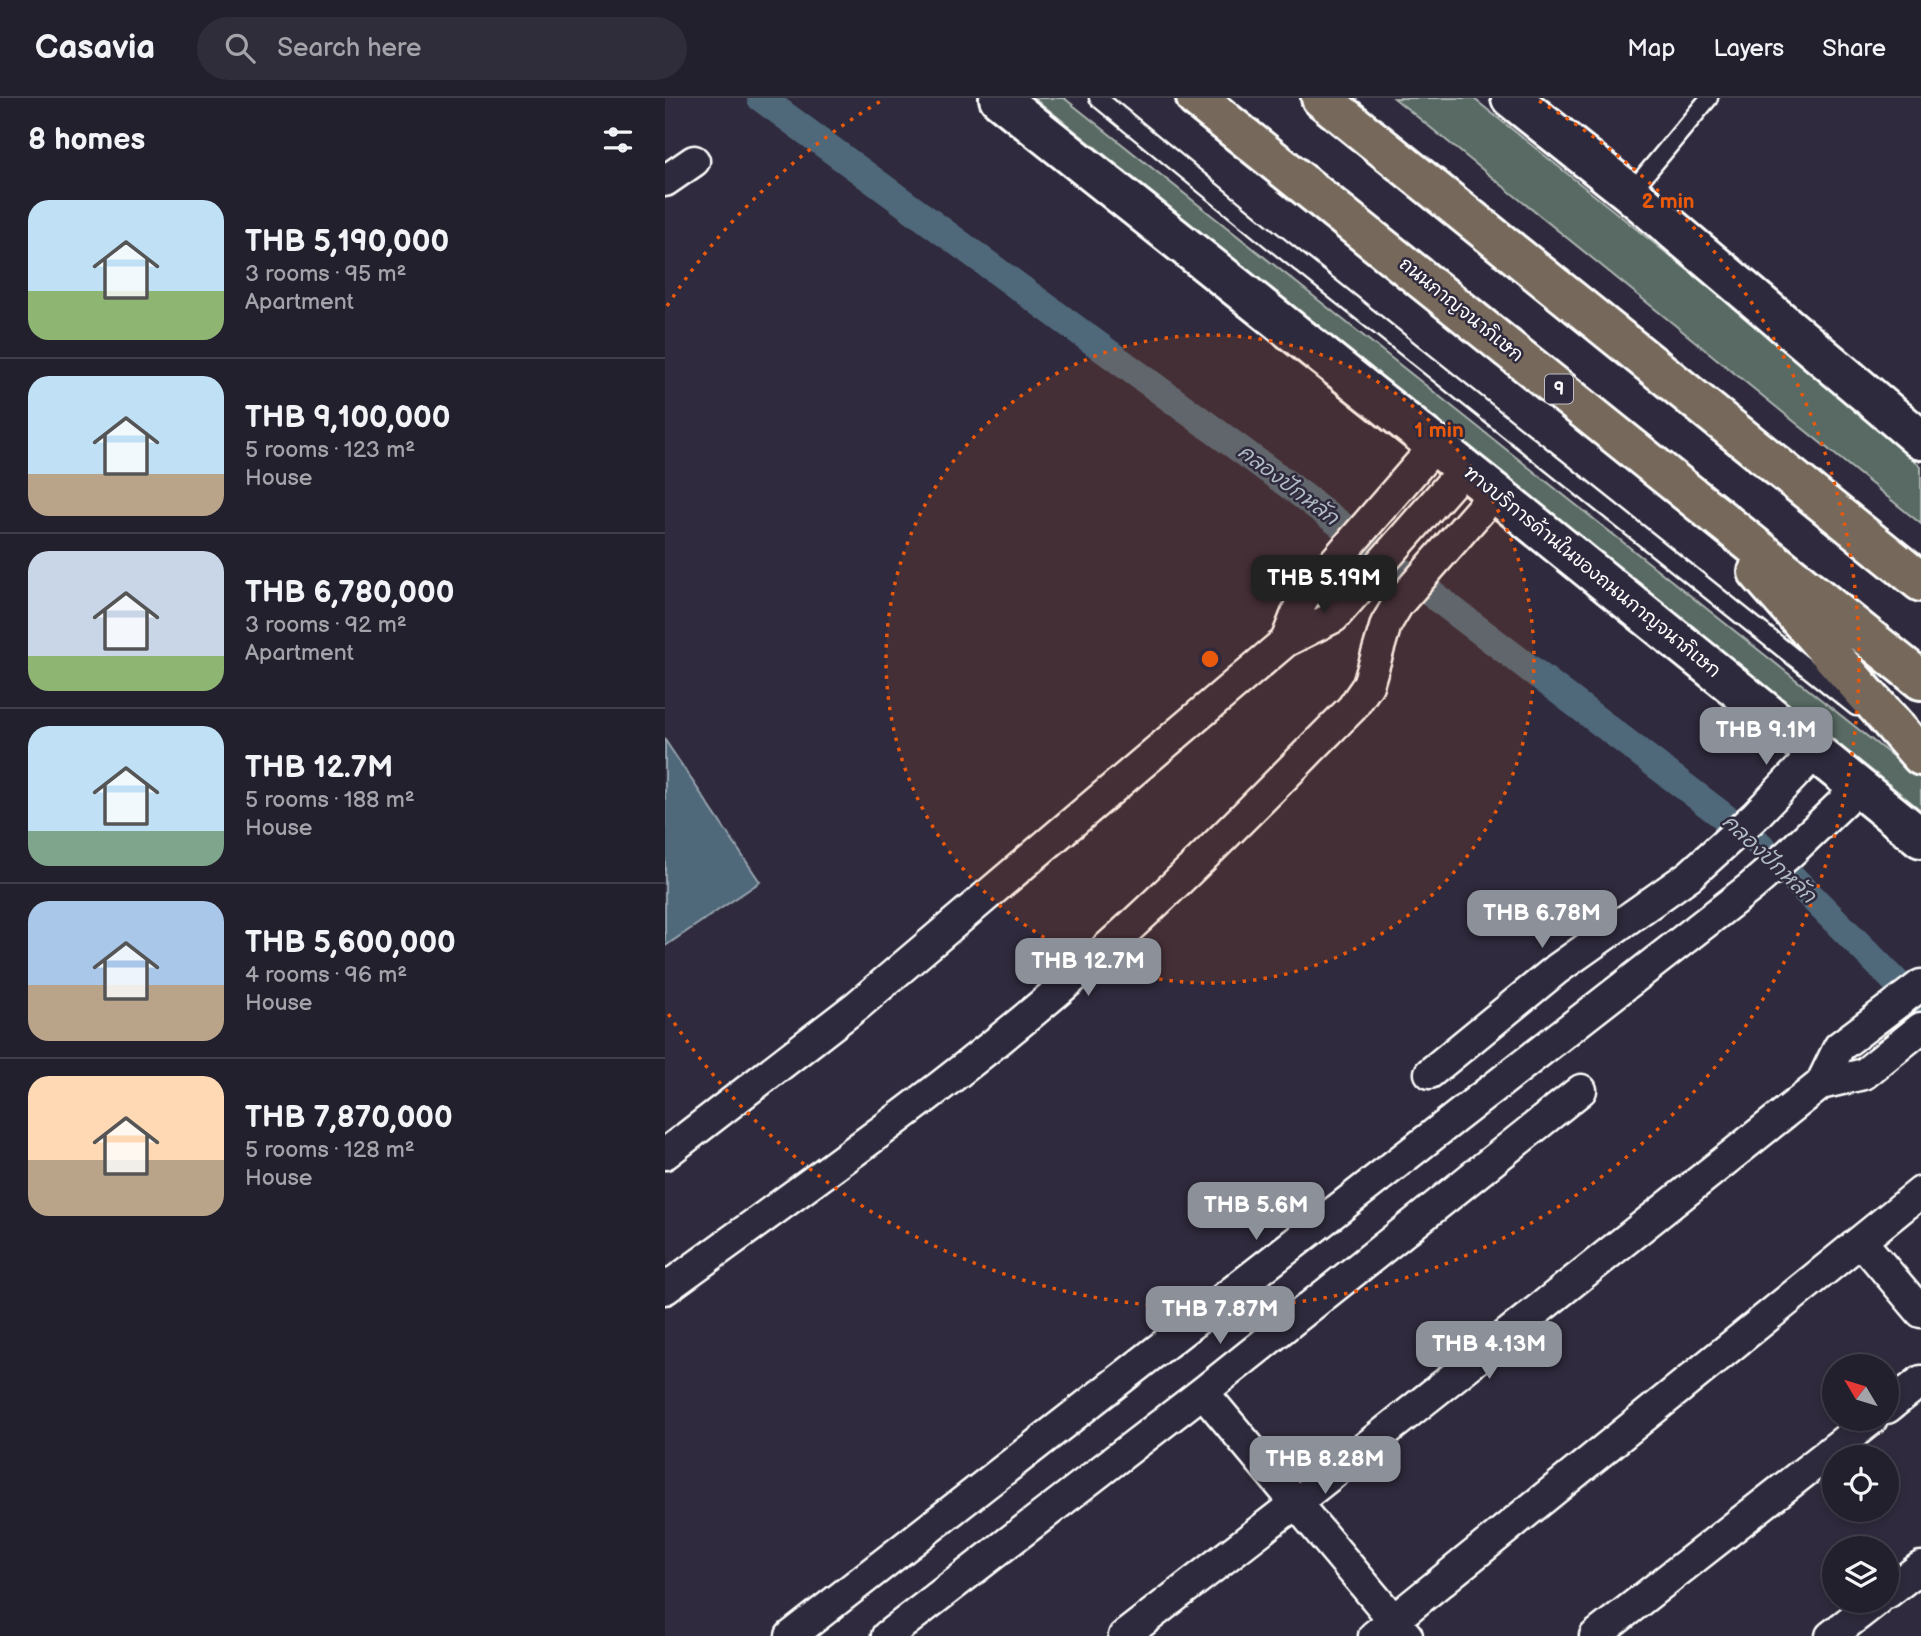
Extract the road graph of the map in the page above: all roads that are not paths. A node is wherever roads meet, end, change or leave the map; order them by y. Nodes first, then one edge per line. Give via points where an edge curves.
1 (999, 98) edge
2 (1098, 98) edge
3 (1196, 98) edge
4 (1321, 98) edge
5 (1511, 98) edge
6 (1709, 98) edge
7 (694, 162) dead end
8 (665, 181) edge
9 (1630, 193) junction
10 (1921, 440) edge
11 (1450, 457) junction
12 (1684, 489) junction
13 (1495, 493) junction
14 (1921, 582) edge
15 (1286, 640) junction
16 (1921, 680) edge
17 (1815, 753) junction
18 (1921, 757) edge
19 (1858, 788) junction
20 (1921, 838) edge
21 (1921, 985) edge
22 (1914, 1033) edge
23 (1430, 1073) dead end
24 (1821, 1084) junction
25 (1581, 1090) dead end
26 (665, 1154) edge
27 (1921, 1192) edge
28 (1861, 1241) junction
29 (665, 1289) edge
30 (1921, 1312) edge
31 (1921, 1381) edge
32 (1203, 1392) junction
33 (1899, 1398) edge
34 (1855, 1432) edge
35 (1297, 1502) junction
36 (1921, 1567) edge
37 (1899, 1584) edge
38 (1861, 1613) edge
39 (1391, 1631) edge
40 (791, 1636) edge
41 (887, 1636) edge
42 (1124, 1636) edge
43 (1595, 1636) edge
44 (1831, 1636) edge

1 - 11 main road, ทางบริการด้านในของถนนกาญจนาภิเษก
2 - 18 lane
3 - 12 highway, ถนนกาญจนาภิเษก / 9
4 - 14 highway
5 - 9 main road
6 - 9 lane
7 - 8 street
9 - 10 main road
11 - 13 main road, ทางบริการด้านในของถนนกาญจนาภิเษก
11 - 15 street via 1371,519 1303,598
11 - 15 street via 1404,538 1334,617
12 - 16 highway, ถนนกาญจนาภิเษก / 9
12 - 18 highway
13 - 17 main road, ทางบริการด้านในของถนนกาญจนาภิเษก
13 - 29 street via 1398,604 1386,624 1368,685 1352,708 1165,895 1081,971 911,1109
15 - 26 street via 858,1005
17 - 19 main road, ทางบริการด้านในของถนนกาญจนาภิเษก
17 - 23 street via 1690,875 1557,970
19 - 20 main road, ทางบริการด้านในของถนนกาญจนาภิเษก
19 - 40 street via 1751,887
21 - 24 street via 1839,1047
22 - 24 street via 1864,1074
24 - 35 street
25 - 32 street
27 - 28 street
28 - 30 street
28 - 39 street
31 - 33 street
32 - 35 street
32 - 41 street
34 - 43 street
35 - 39 street
35 - 42 street
36 - 37 street
38 - 44 street

